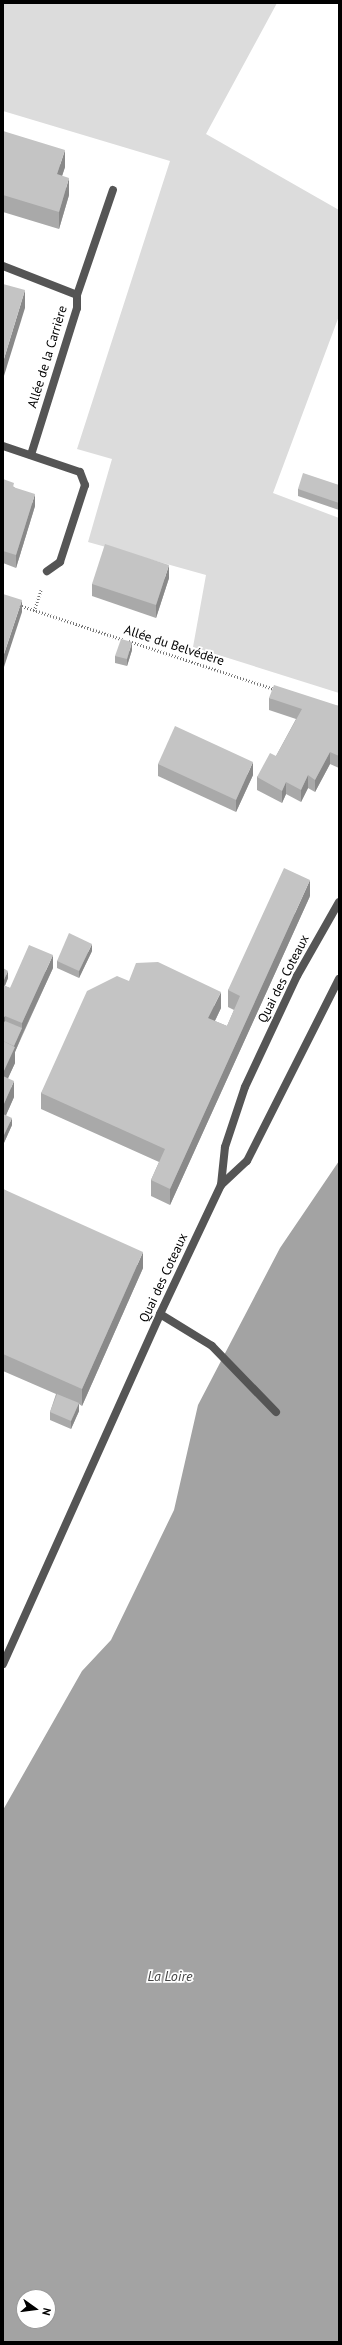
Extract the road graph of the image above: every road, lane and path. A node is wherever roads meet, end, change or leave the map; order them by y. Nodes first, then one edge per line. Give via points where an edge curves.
1 (113, 190) dead end
2 (3, 266) edge
3 (77, 295) junction
4 (3, 446) edge
5 (30, 455) junction
6 (46, 570) dead end
7 (16, 604) edge
8 (280, 691) edge
9 (339, 902) edge
10 (339, 979) edge
11 (221, 1185) junction
12 (160, 1314) junction
13 (276, 1412) dead end
14 (3, 1664) edge

1 - 3 street
2 - 3 street, Allée de la Carrière
3 - 5 street, Allée de la Carrière via 77,308
4 - 5 street
5 - 6 street via 80,472 85,485 60,562
7 - 8 path, Allée du Belvédère
9 - 11 street, Quai des Coteaux via 297,976 245,1087 225,1147
10 - 11 street via 247,1161
11 - 12 street, Quai des Coteaux
12 - 13 street via 212,1346
12 - 14 street, Quai des Coteaux

